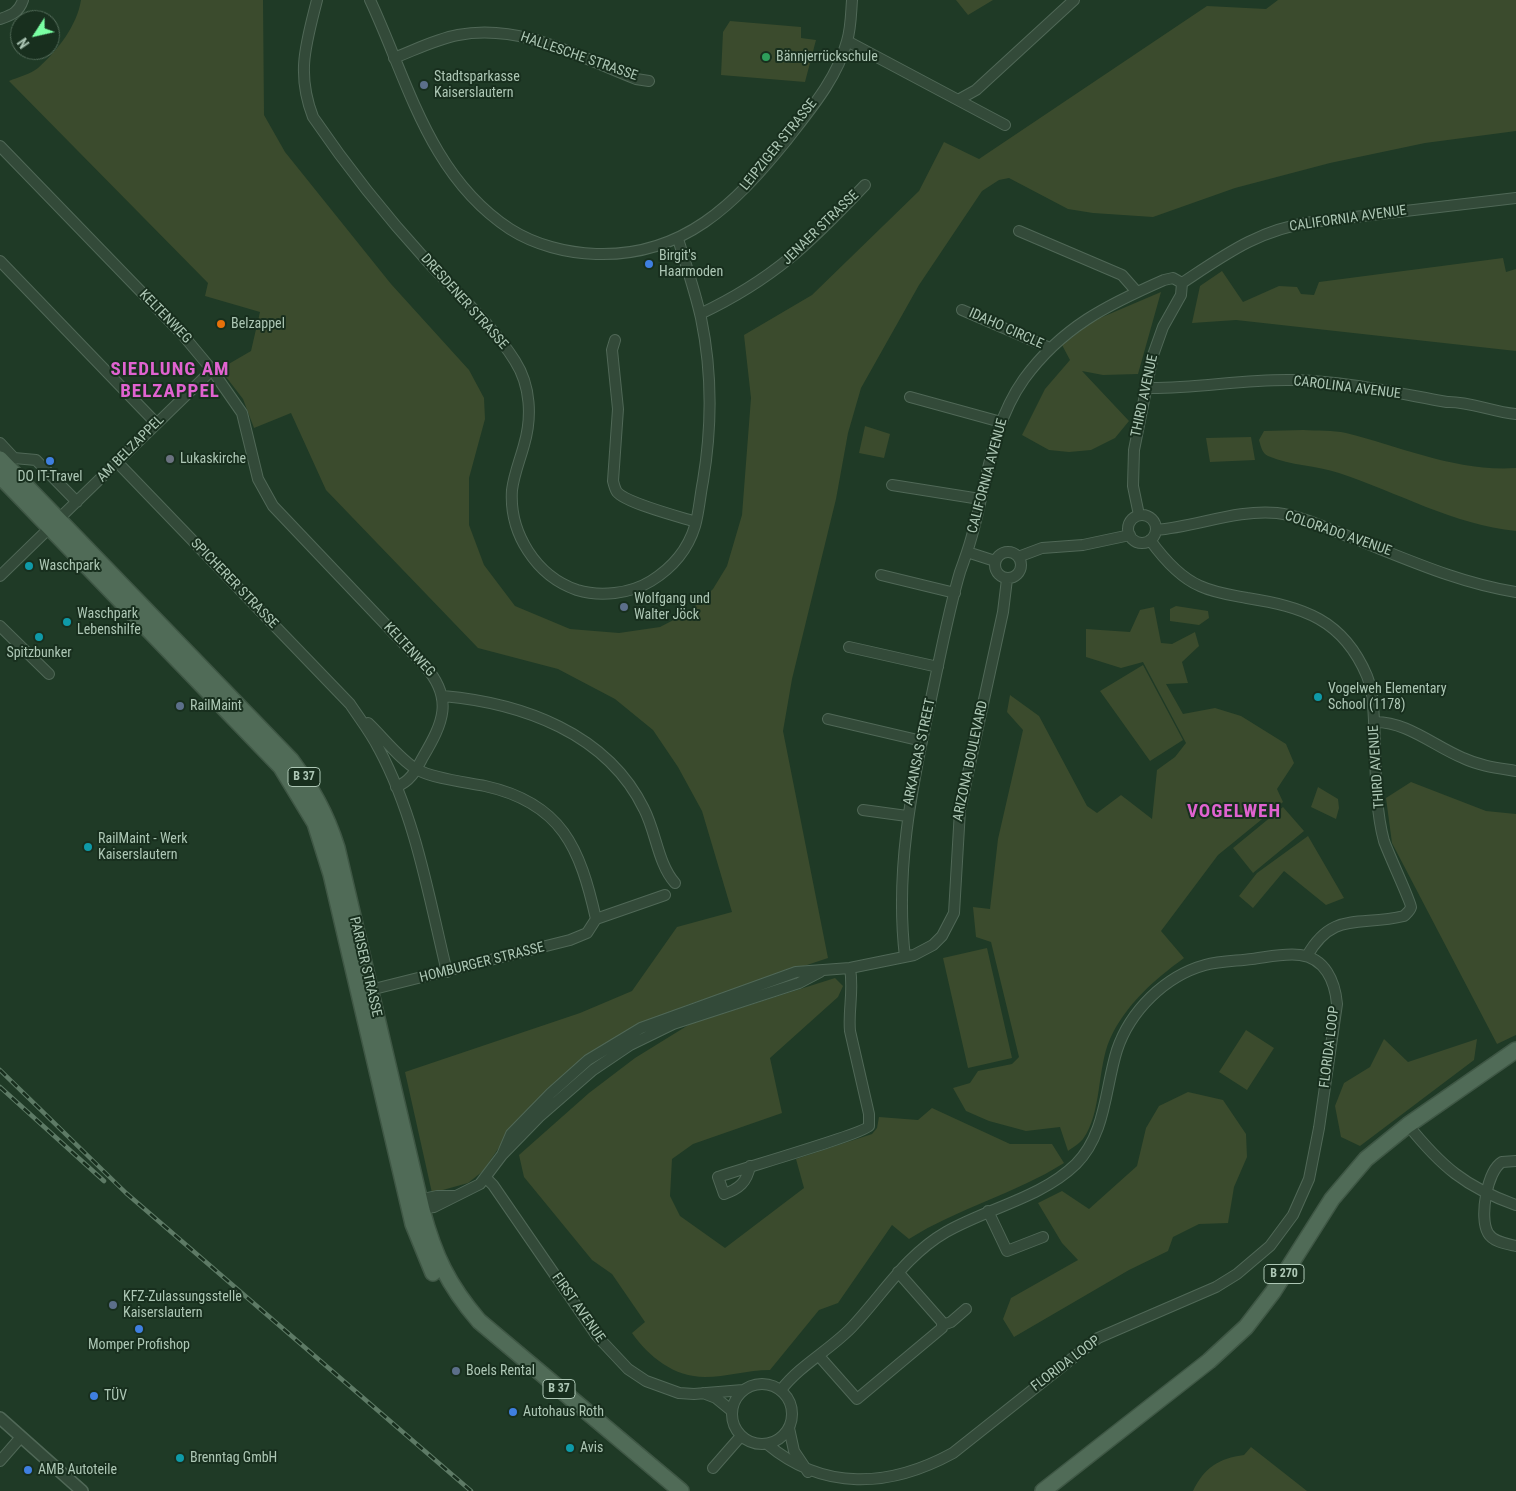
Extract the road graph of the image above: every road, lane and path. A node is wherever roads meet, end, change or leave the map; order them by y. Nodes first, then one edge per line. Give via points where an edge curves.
1 (23, 0) edge
2 (317, 0) edge
3 (370, 0) edge
4 (852, 0) edge
5 (1074, 0) edge
6 (0, 19) edge
7 (847, 41) junction
8 (394, 58) junction
9 (649, 81) dead end
10 (958, 100) junction
11 (1005, 125) dead end
12 (0, 146) edge
13 (865, 185) dead end
14 (1516, 198) edge
15 (1019, 231) dead end
16 (678, 239) junction
17 (0, 261) edge
18 (1182, 283) junction
19 (1137, 292) junction
20 (962, 310) dead end
21 (700, 314) junction
22 (614, 340) dead end
23 (1050, 348) junction
24 (212, 370) junction
25 (1146, 388) junction
26 (910, 396) dead end
27 (1516, 414) edge
28 (1001, 422) junction
29 (156, 423) junction
30 (0, 443) edge
31 (0, 459) edge
32 (118, 463) junction
33 (0, 476) edge
34 (892, 484) dead end
35 (980, 499) junction
36 (77, 502) junction
37 (1139, 515) junction
38 (696, 522) junction
39 (54, 523) junction
40 (1156, 530) junction
41 (1130, 535) junction
42 (1150, 540) junction
43 (967, 552) junction
44 (1018, 557) junction
45 (995, 561) junction
46 (881, 575) dead end
47 (0, 576) edge
48 (1007, 579) junction
49 (1516, 592) edge
50 (955, 593) junction
51 (0, 626) edge
52 (849, 647) dead end
53 (938, 668) junction
54 (49, 674) dead end
55 (443, 696) junction
56 (350, 704) junction
57 (828, 719) dead end
58 (1374, 722) junction
59 (922, 741) junction
60 (416, 770) junction
61 (1516, 771) edge
62 (396, 787) junction
63 (863, 810) dead end
64 (907, 816) junction
65 (676, 883) dead end
66 (665, 895) dead end
67 (596, 919) junction
68 (1307, 956) junction
69 (905, 957) junction
70 (850, 968) junction
71 (824, 970) junction
72 (447, 972) junction
73 (364, 992) junction
74 (616, 1042) junction
75 (1516, 1050) edge
76 (617, 1054) junction
77 (1408, 1125) junction
78 (502, 1155) junction
79 (1516, 1161) edge
80 (750, 1166) dead end
81 (486, 1178) junction
82 (1487, 1192) junction
83 (417, 1205) junction
84 (1516, 1205) edge
85 (988, 1211) junction
86 (1043, 1238) dead end
87 (1516, 1246) edge
88 (898, 1272) junction
89 (966, 1309) dead end
90 (943, 1325) junction
91 (819, 1356) junction
92 (743, 1390) junction
93 (781, 1390) junction
94 (702, 1393) junction
95 (732, 1411) junction
96 (0, 1418) edge
97 (789, 1428) junction
98 (741, 1436) junction
99 (21, 1437) junction
100 (767, 1444) junction
101 (0, 1461) edge
102 (713, 1468) dead end
103 (810, 1475) junction
104 (82, 1491) edge
105 (670, 1491) edge
106 (681, 1491) edge
107 (1043, 1491) edge

1 - 6 street via 14,14
2 - 38 street, DRESDENER STRASSE via 302,70 305,96 313,117 402,233 494,333 520,368 529,411 512,502 517,528 528,551 547,573 571,588 594,594 620,592 644,585 671,565 687,545
3 - 8 street, LEIPZIGER STRASSE
4 - 7 street, LEIPZIGER STRASSE
5 - 10 street via 976,90
7 - 10 street
7 - 16 street, LEIPZIGER STRASSE via 826,87 757,177 717,214
8 - 9 street, HALLESCHE STRASSE via 457,35 506,33 536,40 636,79
8 - 16 street, LEIPZIGER STRASSE via 418,116 446,164 483,208 511,229 554,248 592,254 629,254
10 - 11 street
12 - 24 street, KELTENWEG via 175,326
13 - 21 street, JENAER STRASSE via 815,238 782,266 750,288
14 - 18 street, CALIFORNIA AVENUE via 1279,228 1239,245
15 - 19 street via 1122,275
16 - 21 street, DRESDENER STRASSE
17 - 29 street
18 - 19 street, CALIFORNIA AVENUE via 1169,278
18 - 25 street, THIRD AVENUE via 1182,295 1169,314 1158,341
19 - 23 street, CALIFORNIA AVENUE via 1085,319
20 - 23 street, IDAHO CIRCLE
21 - 38 street, DRESDENER STRASSE via 706,352 709,420 707,456
22 - 38 street via 612,350 618,409 615,488 630,500
23 - 28 street, CALIFORNIA AVENUE via 1024,379
24 - 29 street, AM BELZAPPEL
24 - 55 street, KELTENWEG via 242,414 258,479 273,506 425,666 439,684
25 - 27 street, CAROLINA AVENUE via 1265,381 1318,382 1448,402 1462,401 1474,407
25 - 37 street, THIRD AVENUE via 1132,468
26 - 28 street
28 - 35 street, CALIFORNIA AVENUE
29 - 32 street, AM BELZAPPEL
30 - 36 street via 14,458 36,460
31 - 39 main road, PARISER STRASSE / B 37
32 - 36 street, AM BELZAPPEL
32 - 56 street, SPICHERER STRASSE
33 - 39 main road, PARISER STRASSE / B 37
34 - 35 street
35 - 43 street, CALIFORNIA AVENUE
36 - 39 street, AM BELZAPPEL
37 - 40 street via 1152,518
37 - 41 street via 1130,523
39 - 47 street, AM BELZAPPEL
39 - 73 main road, PARISER STRASSE / B 37 via 281,767 299,794 315,822
40 - 42 street
40 - 49 street, COLORADO AVENUE via 1195,526 1251,514 1279,513 1309,521 1471,583
41 - 42 street via 1139,542
41 - 44 street via 1083,545 1042,548
42 - 58 street, THIRD AVENUE via 1171,565 1199,586 1294,606 1329,625 1346,642 1364,670 1372,695
43 - 45 street
43 - 50 street, ARKANSAS STREET
44 - 45 street via 1013,552 1005,552
44 - 48 street via 1019,573
45 - 48 street via 994,568
46 - 50 street
48 - 69 street, ARIZONA BOULEVARD via 1003,612 960,810 954,914 938,941 926,950
50 - 53 street, ARKANSAS STREET
51 - 54 street
52 - 53 street
53 - 59 street, ARKANSAS STREET
55 - 60 street via 442,722
55 - 65 street via 521,711 556,724 587,742 613,765 639,799 650,820 666,870
56 - 60 street, SPICHERER STRASSE
56 - 62 street, SPICHERER STRASSE via 379,749
57 - 59 street
58 - 61 street via 1405,728 1479,764
58 - 68 street, THIRD AVENUE via 1384,838 1411,907 1409,912 1398,917 1332,927 1319,937
59 - 64 street, ARKANSAS STREET
60 - 62 street
60 - 67 street via 498,789 528,801 551,817 576,850
62 - 72 street, SPICHERER STRASSE via 412,831
63 - 64 street
64 - 69 street, ARKANSAS STREET via 902,908
66 - 67 street
67 - 72 street, HOMBURGER STRASSE via 591,930 580,937
68 - 85 street via 1279,956 1203,966 1153,995 1131,1019 1123,1034 1098,1128 1086,1153 1048,1184
68 - 103 street, FLORIDA LOOP via 1318,963 1336,989 1335,1019 1309,1179 1293,1215 1270,1246 1216,1287 1098,1338 953,1453 926,1467 898,1478 848,1483
69 - 70 street, ARIZONA BOULEVARD
70 - 71 street, ARIZONA BOULEVARD
70 - 80 street via 853,994 850,1031 869,1114 868,1126 860,1132
71 - 74 street, ARIZONA BOULEVARD via 786,975 680,1012
71 - 76 street, ARIZONA BOULEVARD via 799,983 672,1024
72 - 73 street, HOMBURGER STRASSE
73 - 83 main road, PARISER STRASSE / B 37
74 - 76 street via 619,1046
74 - 78 street, ARIZONA BOULEVARD via 583,1064 544,1099 511,1134
75 - 77 main road, B 270
76 - 78 street, ARIZONA BOULEVARD via 564,1094
77 - 82 street via 1446,1167
77 - 107 main road, B 270 via 1350,1176 1262,1308 1227,1345
78 - 81 street, ARIZONA BOULEVARD
79 - 82 street via 1502,1162 1494,1168
81 - 83 street, ARIZONA BOULEVARD via 456,1196 437,1196
81 - 94 street, FIRST AVENUE via 611,1353 628,1369 654,1384 679,1393
82 - 84 street
82 - 87 street via 1487,1231 1495,1239
83 - 105 main road, PARISER STRASSE / B 37 via 426,1258 456,1308 498,1350
83 - 106 main road, PARISER STRASSE / B 37 via 438,1261 479,1321
85 - 86 street via 1006,1251
85 - 88 street via 932,1241
88 - 90 street
88 - 91 street via 851,1328
89 - 90 street
90 - 91 street via 861,1398 854,1397
91 - 93 street
92 - 93 street via 766,1384
92 - 94 street, FIRST AVENUE
92 - 95 street via 735,1399
93 - 97 street via 792,1408
94 - 95 street, FIRST AVENUE via 716,1398
95 - 98 street via 734,1424
96 - 99 street
97 - 100 street via 784,1436
97 - 103 street via 794,1451
98 - 100 street via 753,1443
98 - 102 street
99 - 101 street
99 - 104 street
100 - 103 street, FLORIDA LOOP via 793,1466

